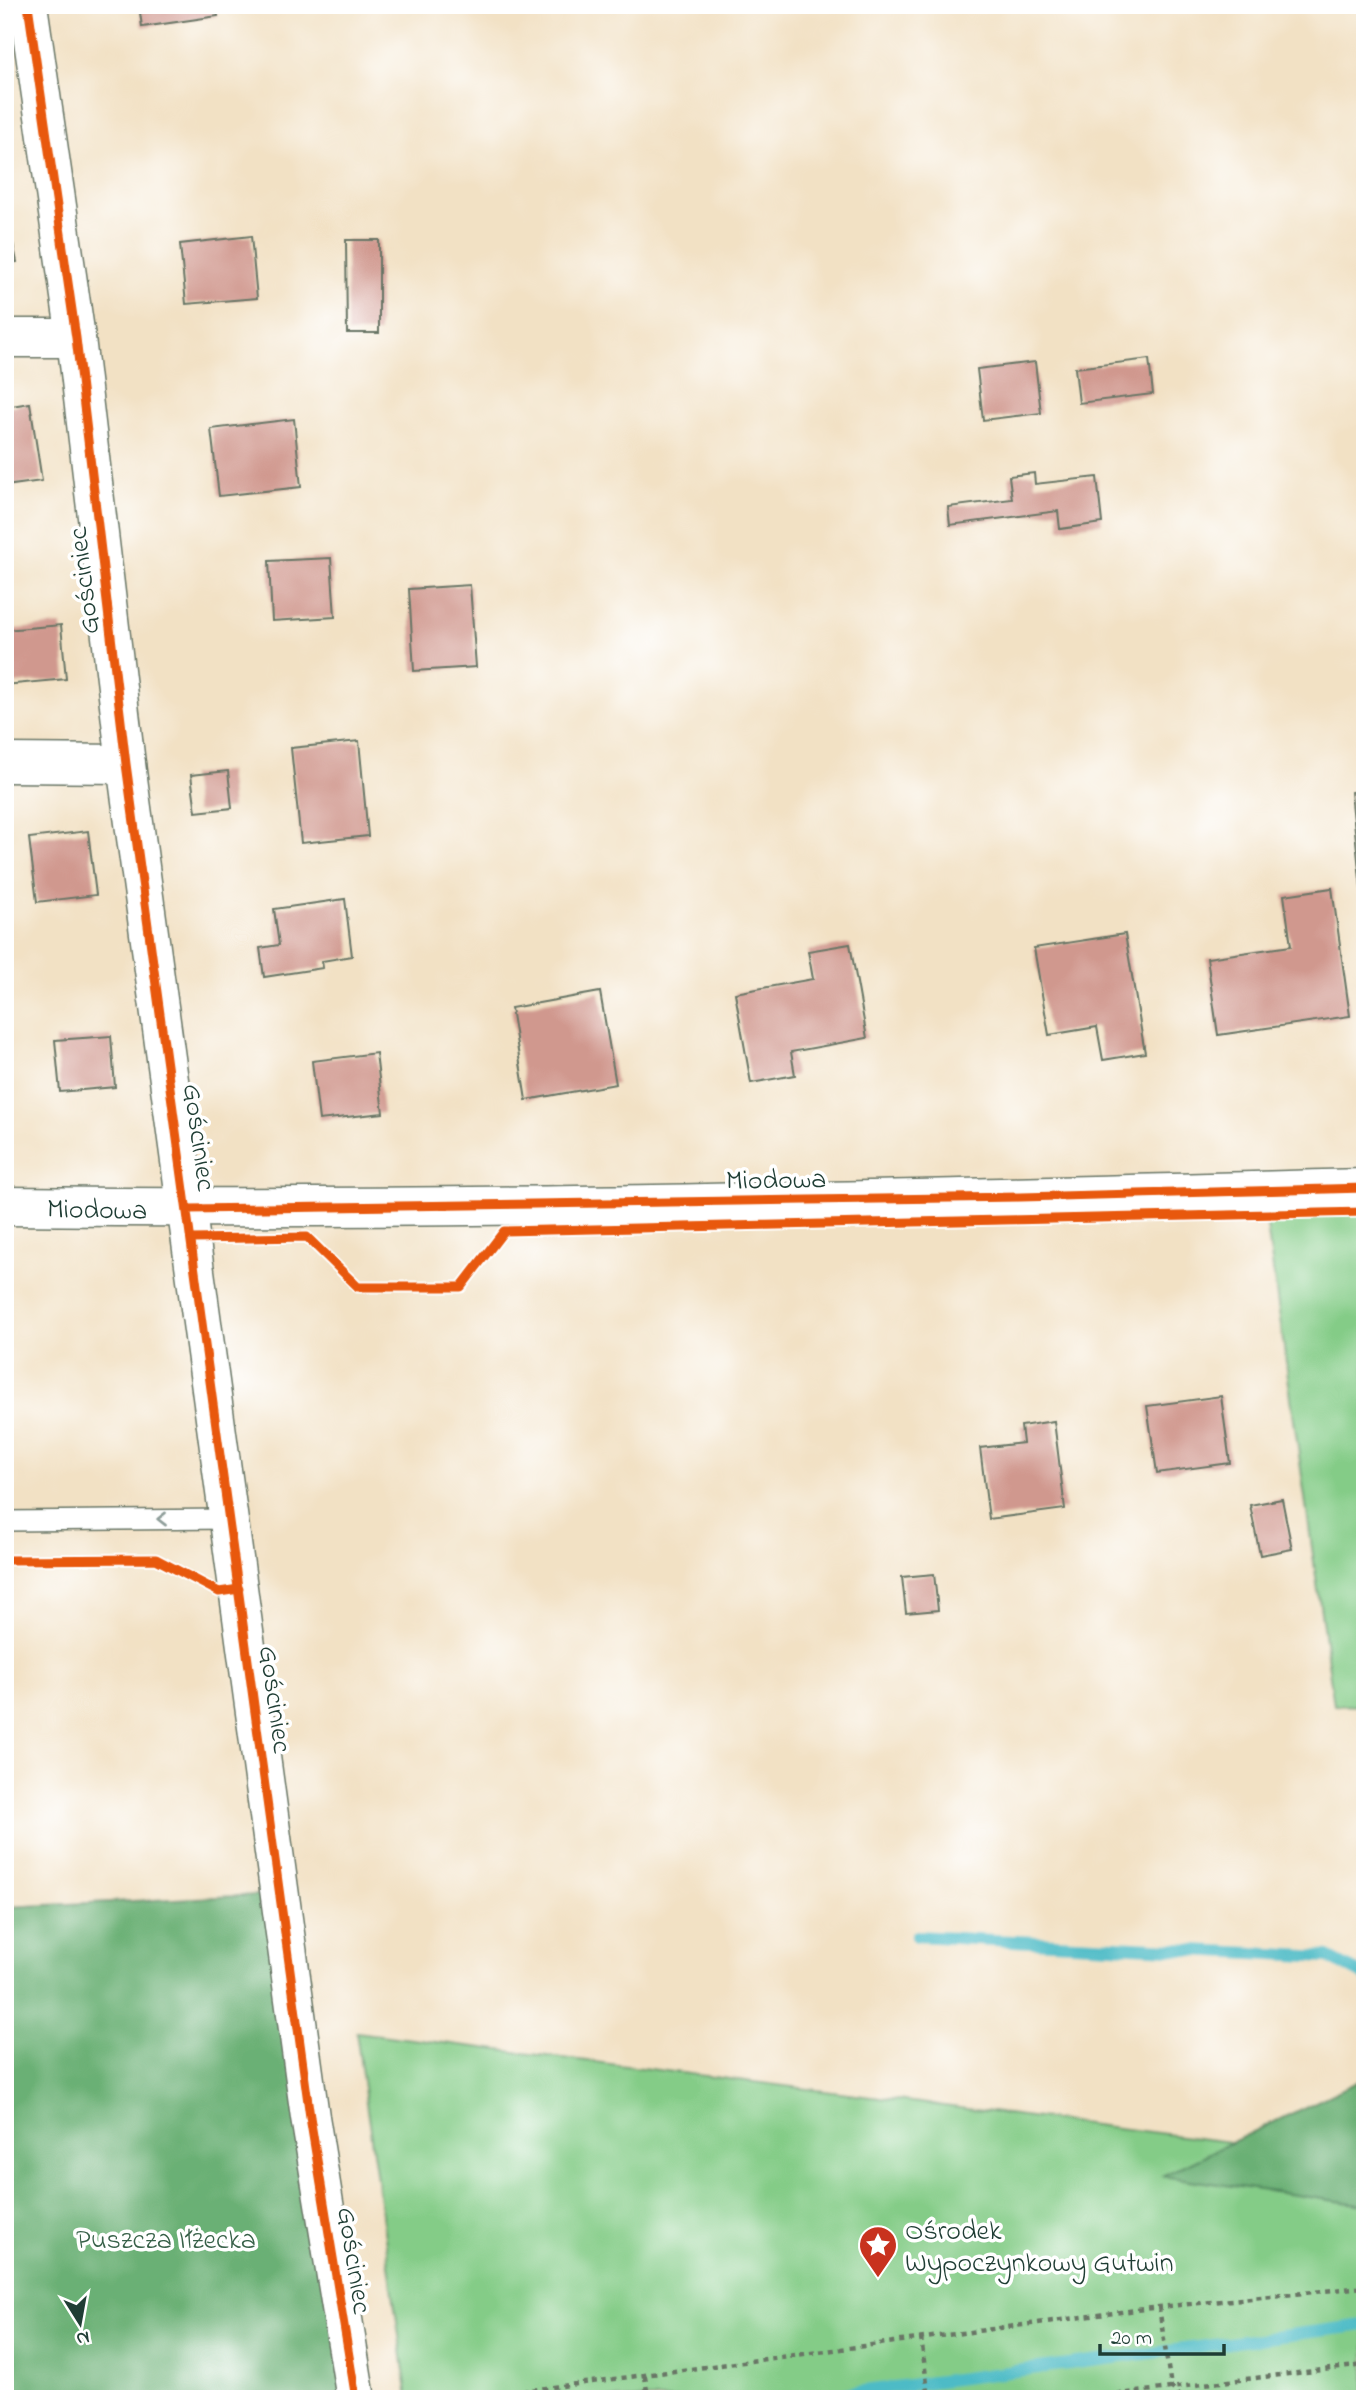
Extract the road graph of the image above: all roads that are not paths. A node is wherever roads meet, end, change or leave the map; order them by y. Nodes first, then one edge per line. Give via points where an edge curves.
1 (29, 5) edge
2 (5, 338) edge
3 (76, 338) junction
4 (5, 763) edge
5 (126, 764) junction
6 (1365, 1188) edge
7 (5, 1206) edge
8 (188, 1209) junction
9 (230, 1519) junction
10 (5, 1521) edge
11 (356, 2399) edge

1 - 3 street, Gościniec
2 - 3 street
3 - 5 street, Gościniec
4 - 5 street
5 - 8 street, Gościniec
6 - 8 street, Miodowa
7 - 8 street, Miodowa
8 - 9 street, Gościniec
9 -> 10 lane
9 - 11 street, Gościniec via 310,2117

